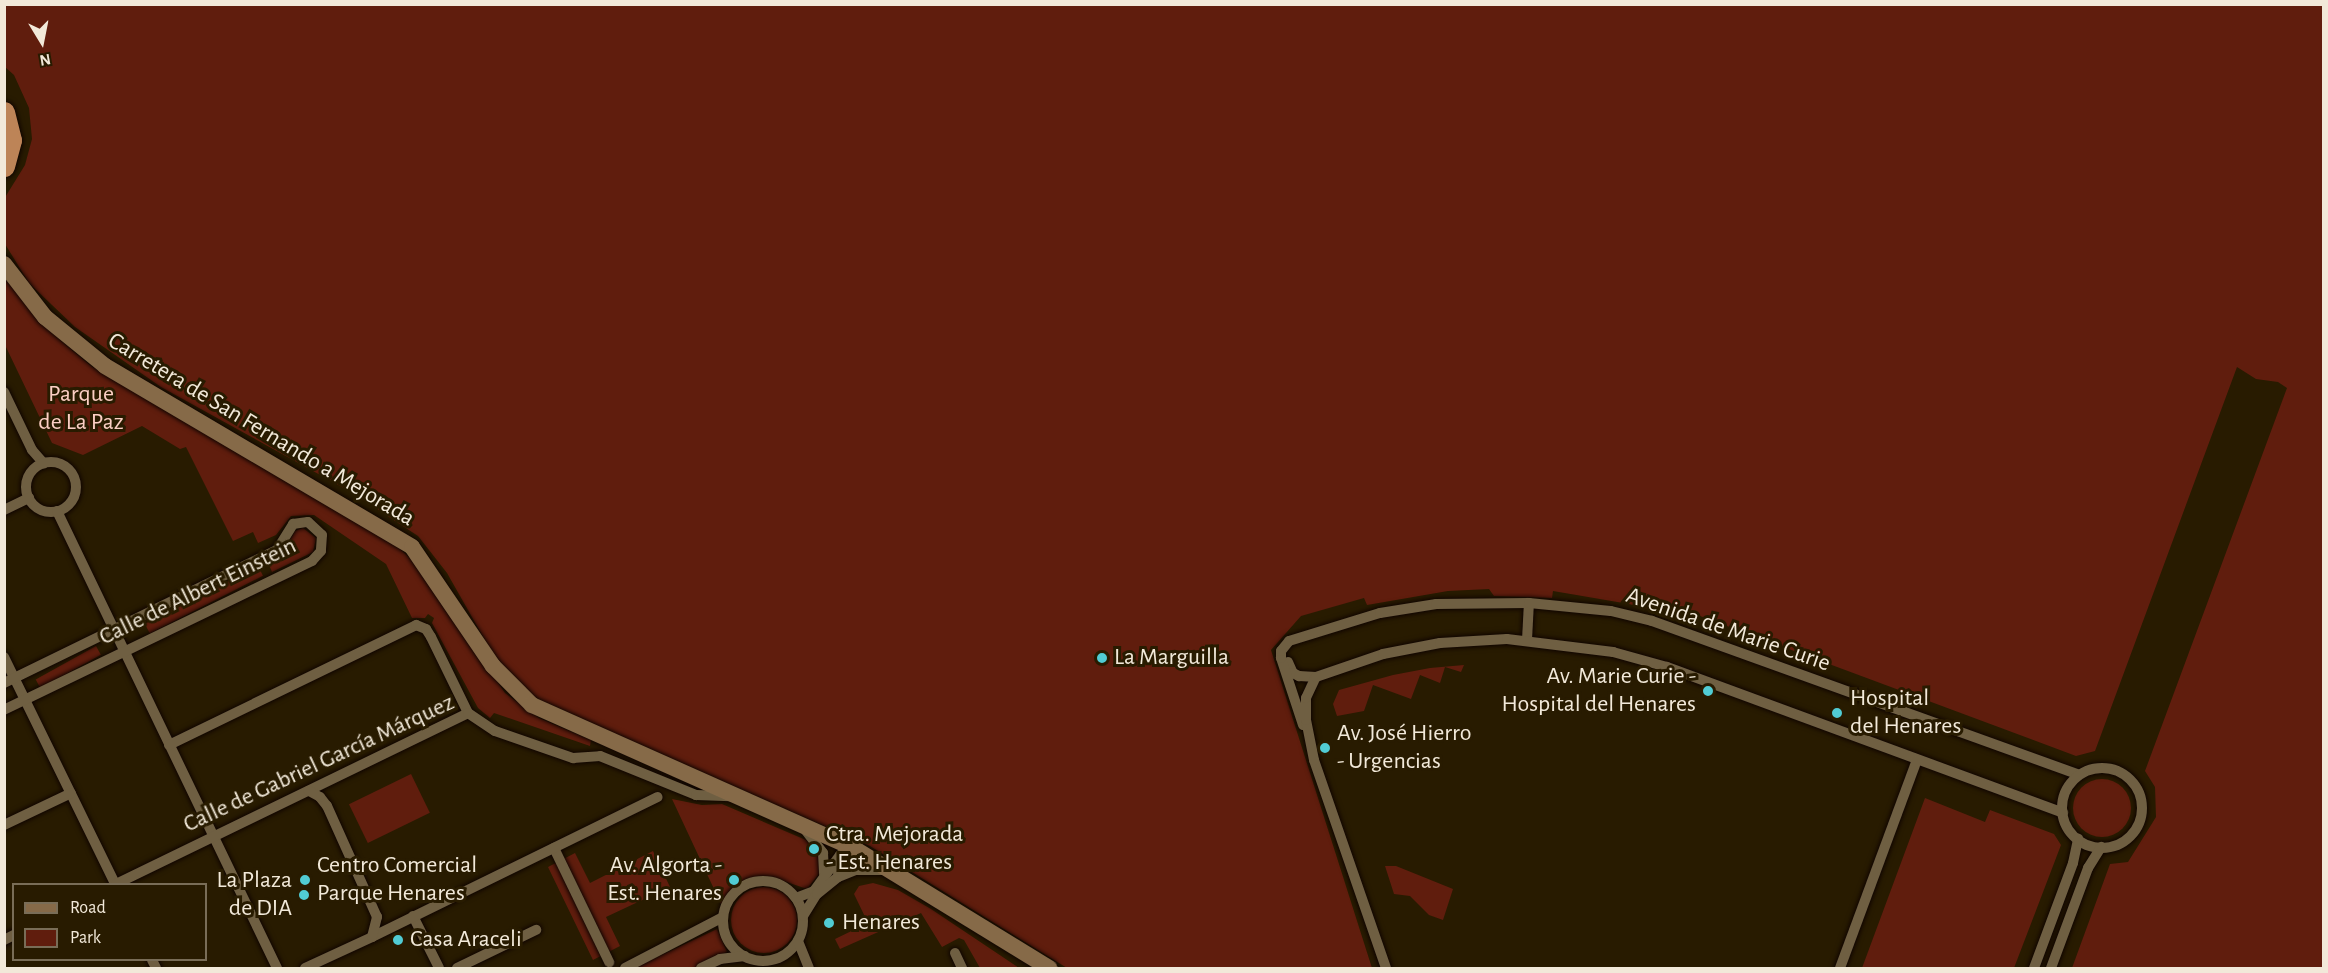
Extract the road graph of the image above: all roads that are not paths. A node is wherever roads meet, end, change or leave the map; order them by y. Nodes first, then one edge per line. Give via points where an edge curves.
1 (4, 112) edge
2 (4, 166) edge
3 (4, 264) edge
4 (4, 271) edge
5 (18, 285) junction
6 (4, 392) edge
7 (40, 466) junction
8 (29, 498) junction
9 (4, 510) edge
10 (57, 511) junction
11 (1529, 603) junction
12 (113, 630) junction
13 (1527, 640) junction
14 (1289, 641) junction
15 (124, 652) junction
16 (4, 657) edge
17 (1316, 676) junction
18 (10, 681) edge
19 (26, 700) junction
20 (4, 710) edge
21 (468, 713) junction
22 (1308, 735) junction
23 (169, 745) junction
24 (1917, 760) junction
25 (2079, 775) junction
26 (309, 791) junction
27 (71, 793) junction
28 (658, 797) dead end
29 (746, 798) junction
30 (2063, 813) junction
31 (789, 818) junction
32 (4, 825) edge
33 (214, 838) junction
34 (2078, 839) junction
35 (2101, 847) junction
36 (554, 848) junction
37 (856, 850) junction
38 (894, 872) junction
39 (115, 883) edge
40 (120, 883) edge
41 (825, 883) junction
42 (796, 898) junction
43 (413, 916) junction
44 (803, 916) junction
45 (723, 917) junction
46 (536, 930) dead end
47 (372, 937) junction
48 (798, 941) junction
49 (955, 953) dead end
50 (745, 956) junction
51 (609, 962) dead end
52 (762, 964) edge
53 (277, 969) edge
54 (305, 969) edge
55 (439, 969) edge
56 (457, 969) edge
57 (625, 969) edge
58 (701, 969) edge
59 (809, 969) edge
60 (962, 969) edge
61 (1049, 969) edge
62 (1386, 969) edge
63 (1840, 969) edge
64 (2034, 969) edge
65 (2051, 969) edge

1 - 2 highway via 11,140
3 - 5 street, Carretera de San Fernando a Mejorada
4 - 5 street, Carretera de San Fernando a Mejorada
5 - 29 street, Carretera de San Fernando a Mejorada via 64,335 105,366 412,547 493,666 532,705
6 - 7 street
7 - 8 street via 27,481
7 - 10 street via 63,466 75,482 70,503
8 - 9 street
8 - 10 street via 40,510
10 - 12 street
11 - 13 street
11 - 14 street, Avenida de Marie Curie via 1436,604 1380,614
11 - 25 street, Avenida de Marie Curie via 1611,611 1652,621
12 - 15 street
12 - 15 street, Calle de Albert Einstein via 277,550 293,524 308,522 322,535 321,551 312,561
12 - 18 street, Calle de Albert Einstein
13 - 17 street via 1440,643 1383,654
13 - 24 street via 1613,652 1667,667
14 - 17 street via 1287,652 1293,673 1306,678
14 - 22 street via 1281,658
15 - 19 street, Calle de Albert Einstein
15 - 23 street
16 - 18 street
17 - 22 street via 1306,698
18 - 19 street
19 - 20 street, Calle de Albert Einstein
19 - 27 street
21 - 23 street via 426,628 416,625
21 - 26 street, Calle de Gabriel García Márquez
21 - 29 street, Calle de Gabriel García Márquez via 495,731 573,758 600,756 696,795
22 - 62 street
23 - 33 street
24 - 30 street
24 - 63 street
25 - 30 street via 2066,792
25 - 35 street via 2097,769 2116,770 2139,793 2142,804 2138,826 2122,842
26 - 33 street, Calle de Gabriel García Márquez
26 - 47 street via 320,796 327,806 376,909
27 - 32 street
27 - 39 street
28 - 36 street
29 - 31 street, Carretera de San Fernando a Mejorada
30 - 34 street
31 - 37 street, Carretera de San Fernando a Mejorada
31 - 41 street via 820,846
33 - 40 street, Calle de Gabriel García Márquez
33 - 53 street
34 - 35 street
34 - 64 street
35 - 65 street via 2088,868
36 - 43 street
36 - 51 street
37 - 38 street, Carretera de San Fernando a Mejorada
37 - 41 street via 851,863
38 - 41 street via 855,870
38 - 61 street, Carretera de San Fernando a Mejorada
41 - 42 street
41 - 44 street
42 - 44 street
42 - 45 street via 776,883 752,883 732,896
43 - 47 street
43 - 55 street
44 - 48 street
45 - 50 street via 727,937
45 - 57 street
46 - 56 street
47 - 54 street
48 - 52 street via 781,956
48 - 59 street
49 - 60 street
50 - 52 street
50 - 58 street via 720,959

